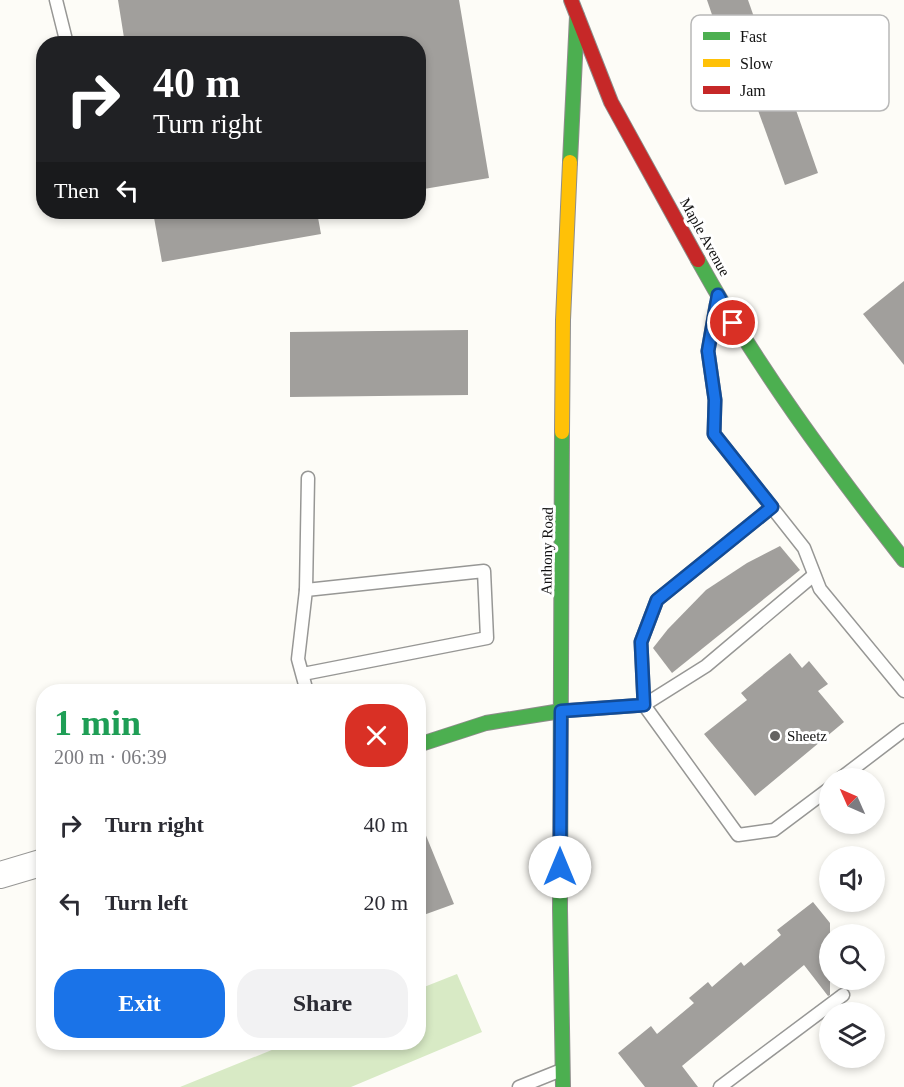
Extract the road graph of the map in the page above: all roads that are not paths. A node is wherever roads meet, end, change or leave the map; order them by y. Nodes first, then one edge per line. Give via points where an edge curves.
1 (56, 0) edge
2 (571, 0) edge
3 (577, 16) junction
4 (65, 36) edge
5 (718, 295) junction
6 (308, 478) dead end
7 (772, 507) junction
8 (904, 560) edge
9 (814, 576) junction
10 (306, 590) junction
11 (303, 674) junction
12 (305, 684) edge
13 (904, 691) edge
14 (644, 705) junction
15 (561, 711) junction
16 (904, 730) edge
17 (426, 742) edge
18 (854, 768) edge
19 (819, 796) edge
20 (36, 864) edge
21 (0, 875) edge
22 (843, 995) dead end
23 (563, 1070) junction
24 (519, 1087) edge
25 (563, 1087) edge
26 (720, 1087) edge

1 - 4 lane
2 - 3 street, Maple Avenue
3 - 5 street, Maple Avenue via 611,102
3 - 15 street, Anthony Road via 563,320
5 - 7 lane via 708,351 715,400 714,434
5 - 8 street, Maple Avenue via 822,455
6 - 10 lane
7 - 9 lane via 804,548
7 - 14 lane via 657,600 641,642
9 - 13 lane via 820,590
9 - 14 lane via 706,666
10 - 11 lane via 298,659
10 - 11 lane via 484,571 487,638
11 - 12 lane
14 - 15 lane
14 - 19 lane via 738,835 774,830
15 - 17 street via 486,723
15 - 23 street, Anthony Road
16 - 18 lane
20 - 21 street
22 - 26 lane
23 - 24 lane
23 - 25 street, Anthony Road

